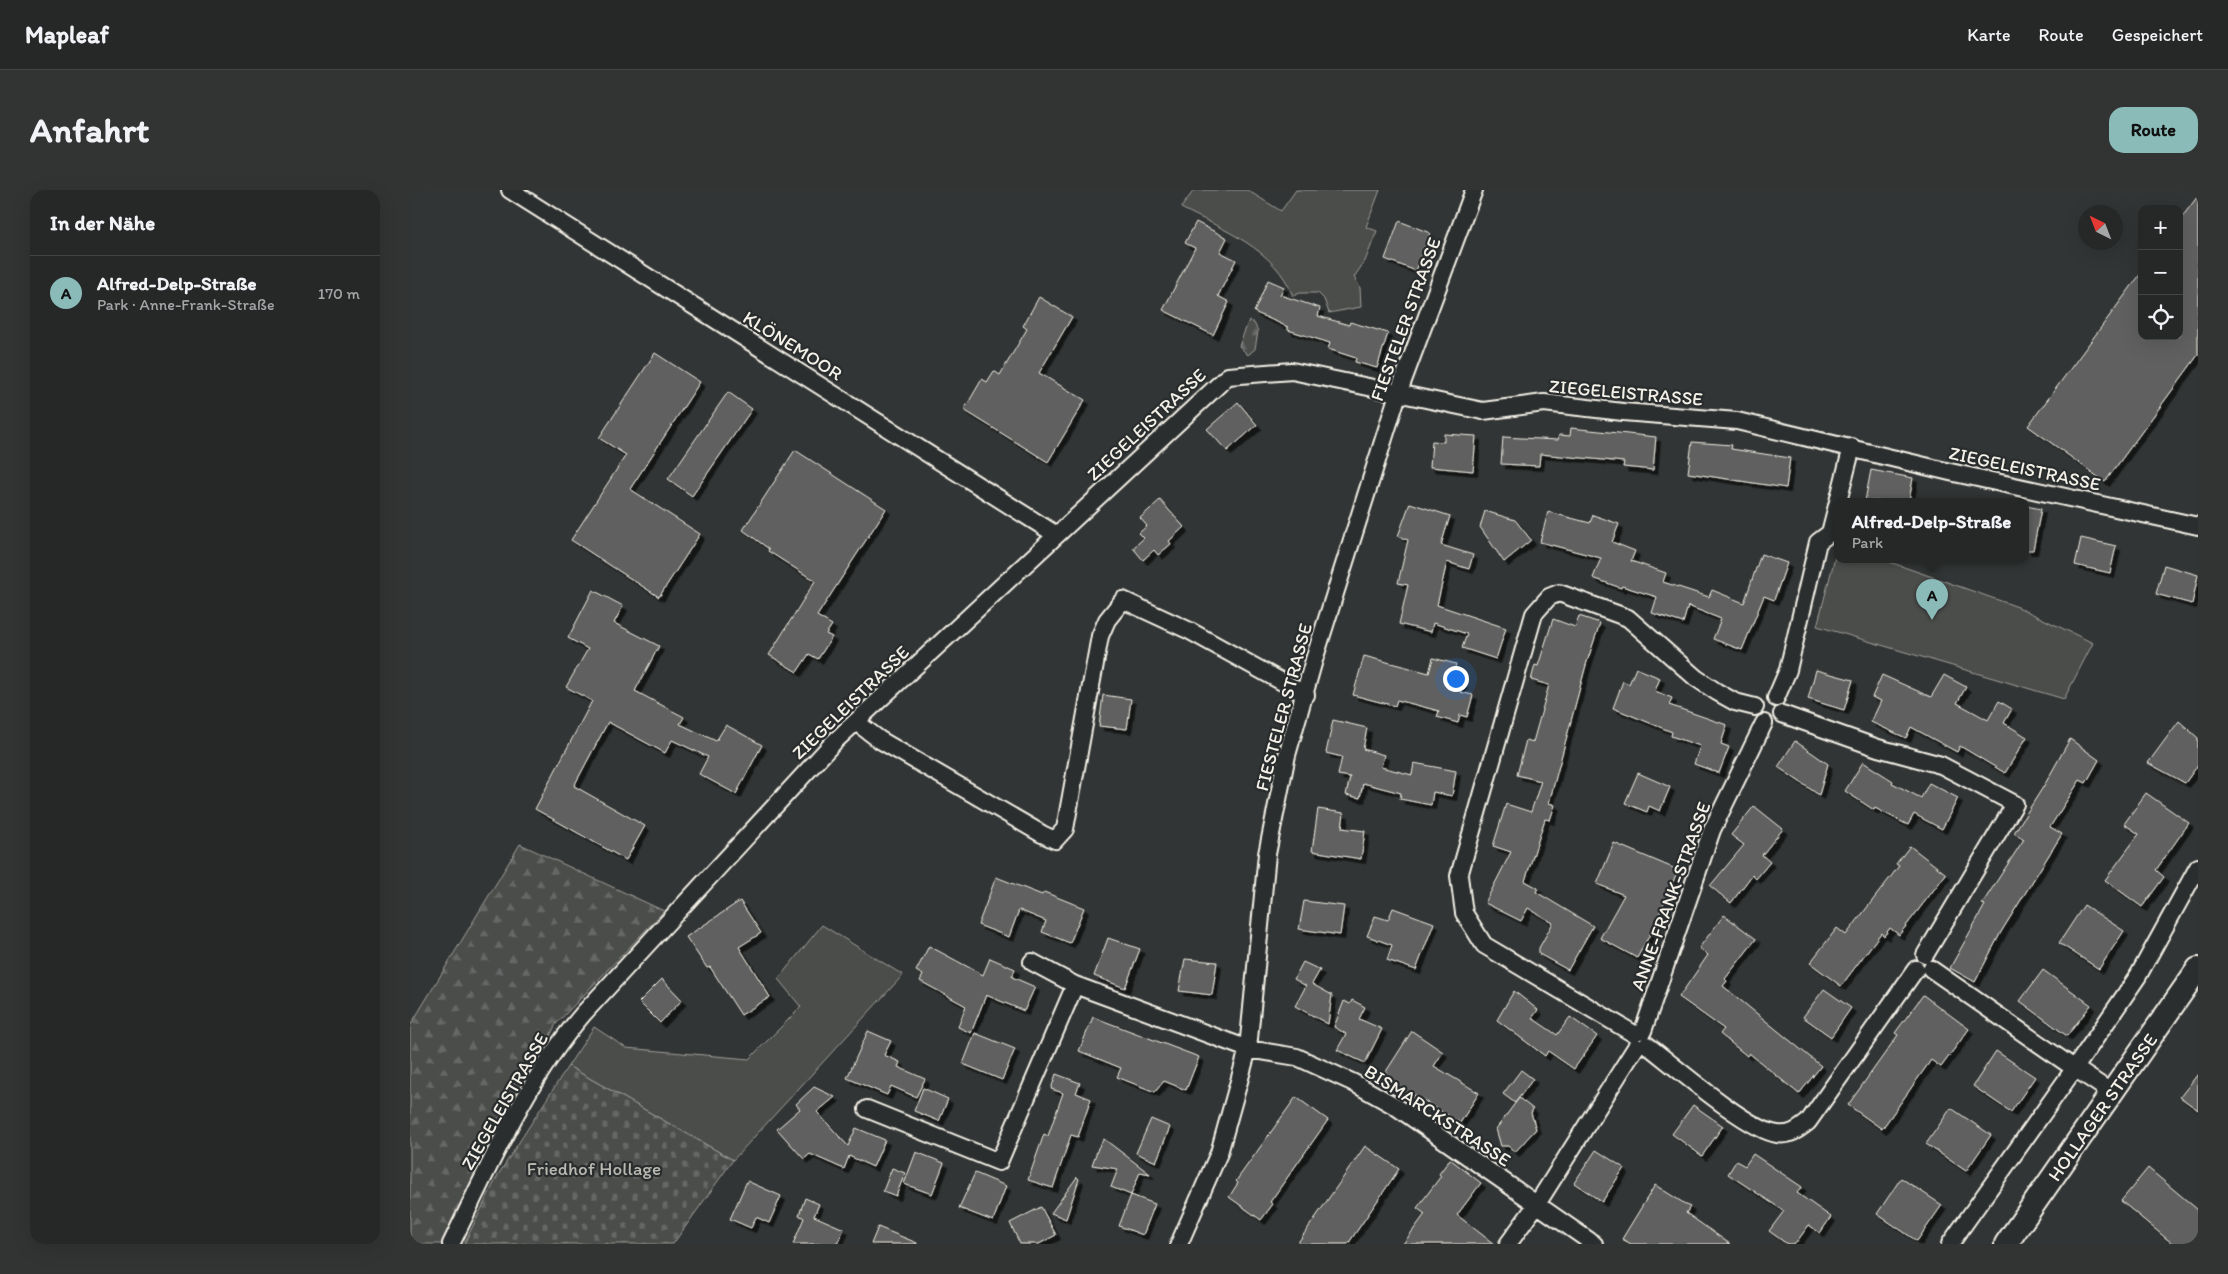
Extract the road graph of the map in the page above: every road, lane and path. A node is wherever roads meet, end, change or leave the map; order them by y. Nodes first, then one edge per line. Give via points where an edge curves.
1 (510, 190) edge
2 (1474, 190) edge
3 (1398, 394) junction
4 (1852, 447) junction
5 (1839, 498) edge
6 (1834, 517) edge
7 (2198, 526) edge
8 (1055, 534) junction
9 (1306, 695) junction
10 (1776, 698) junction
11 (1755, 707) junction
12 (1782, 714) junction
13 (856, 722) junction
14 (1764, 723) junction
15 (2198, 867) edge
16 (1032, 962) dead end
17 (1924, 964) junction
18 (2198, 969) edge
19 (1075, 985) junction
20 (1640, 1039) junction
21 (1248, 1049) junction
22 (2075, 1068) junction
23 (2112, 1093) junction
24 (867, 1109) dead end
25 (1537, 1204) junction
26 (451, 1244) edge
27 (1179, 1244) edge
28 (1508, 1244) edge
29 (1594, 1244) edge
30 (1950, 1244) edge
31 (2006, 1244) edge

1 - 8 street, KLÖNEMOOR
2 - 3 street, FIESTELER STRASSE
3 - 4 street, ZIEGELEISTRASSE via 1483,412 1544,403 1737,421
3 - 8 street, ZIEGELEISTRASSE via 1292,371 1228,376
3 - 9 street, FIESTELER STRASSE via 1314,660
4 - 5 street
4 - 7 street, ZIEGELEISTRASSE via 1950,472
6 - 10 street via 1830,533 1818,542 1788,670
8 - 13 street, ZIEGELEISTRASSE
9 - 13 street via 1190,631 1123,600 1107,620 1100,636 1065,829 1055,840 889,745
9 - 21 street, FIESTELER STRASSE via 1287,755 1267,854
10 - 11 street via 1764,698
10 - 12 street via 1781,704
11 - 14 street via 1758,718
11 - 20 street via 1735,702 1696,678 1628,618 1559,593 1549,597 1534,614 1458,876 1464,913 1484,944
12 - 14 street via 1777,721
12 - 17 street via 1878,748 1941,765 2015,804
13 - 26 street, ZIEGELEISTRASSE via 566,1033 503,1136
14 - 20 street, ANNE-FRANK-STRASSE via 1712,830
15 - 22 street via 2138,976
16 - 19 street, BISMARCKSTRASSE
17 - 20 street via 1808,1122 1795,1132 1776,1134 1737,1113
17 - 22 street
18 - 23 main road, HOLLAGER STRASSE
19 - 21 street, BISMARCKSTRASSE
19 - 24 street via 999,1162
20 - 25 street, ANNE-FRANK-STRASSE
21 - 25 street, BISMARCKSTRASSE via 1297,1057 1352,1082 1395,1106
21 - 27 street, FIESTELER STRASSE via 1219,1153
22 - 23 street
22 - 30 street
23 - 31 main road, HOLLAGER STRASSE
25 - 28 street, ANNE-FRANK-STRASSE
25 - 29 street, BISMARCKSTRASSE

